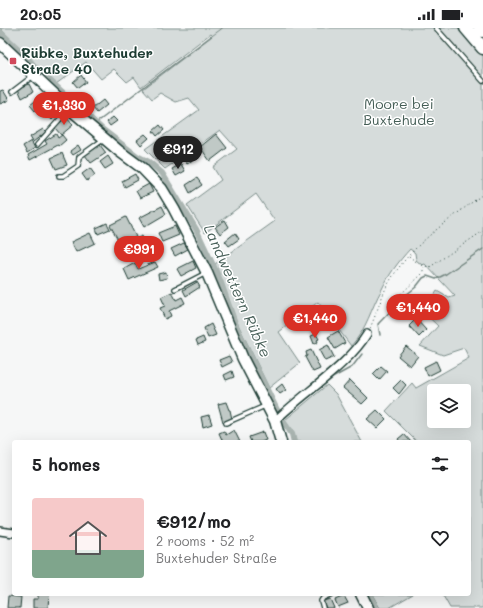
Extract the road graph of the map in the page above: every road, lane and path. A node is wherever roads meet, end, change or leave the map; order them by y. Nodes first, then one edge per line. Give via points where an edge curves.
1 (436, 28) edge
2 (466, 28) edge
3 (480, 28) edge
4 (483, 31) edge
5 (0, 43) edge
6 (483, 48) edge
7 (34, 75) junction
8 (483, 81) edge
9 (12, 92) dead end
10 (69, 109) junction
11 (104, 138) junction
12 (36, 145) dead end
13 (59, 176) dead end
14 (483, 194) edge
15 (483, 231) edge
16 (409, 256) junction
17 (425, 267) junction
18 (207, 273) junction
19 (176, 289) dead end
20 (400, 294) dead end
21 (367, 334) joint
22 (266, 406) junction
23 (279, 418) junction
24 (226, 423) dead end
25 (281, 440) edge
26 (0, 531) edge
27 (12, 533) edge
28 (328, 596) edge
29 (362, 596) edge
30 (323, 608) edge
31 (368, 608) edge

1 - 8 lane
2 - 6 highway
3 - 4 highway
5 - 7 street
7 - 9 lane
7 - 10 street
10 - 11 street
10 - 12 lane
11 - 13 lane via 78,157 78,166
11 - 18 street via 142,168 162,188
14 - 16 path via 436,230
15 - 17 path via 430,267
16 - 17 path
16 - 21 path via 387,287
17 - 20 path via 422,274
18 - 19 lane
18 - 22 street
21 - 23 street via 336,368
22 - 23 street
22 - 24 lane
23 - 25 street
26 - 27 street
28 - 30 lane via 321,601
29 - 31 street

